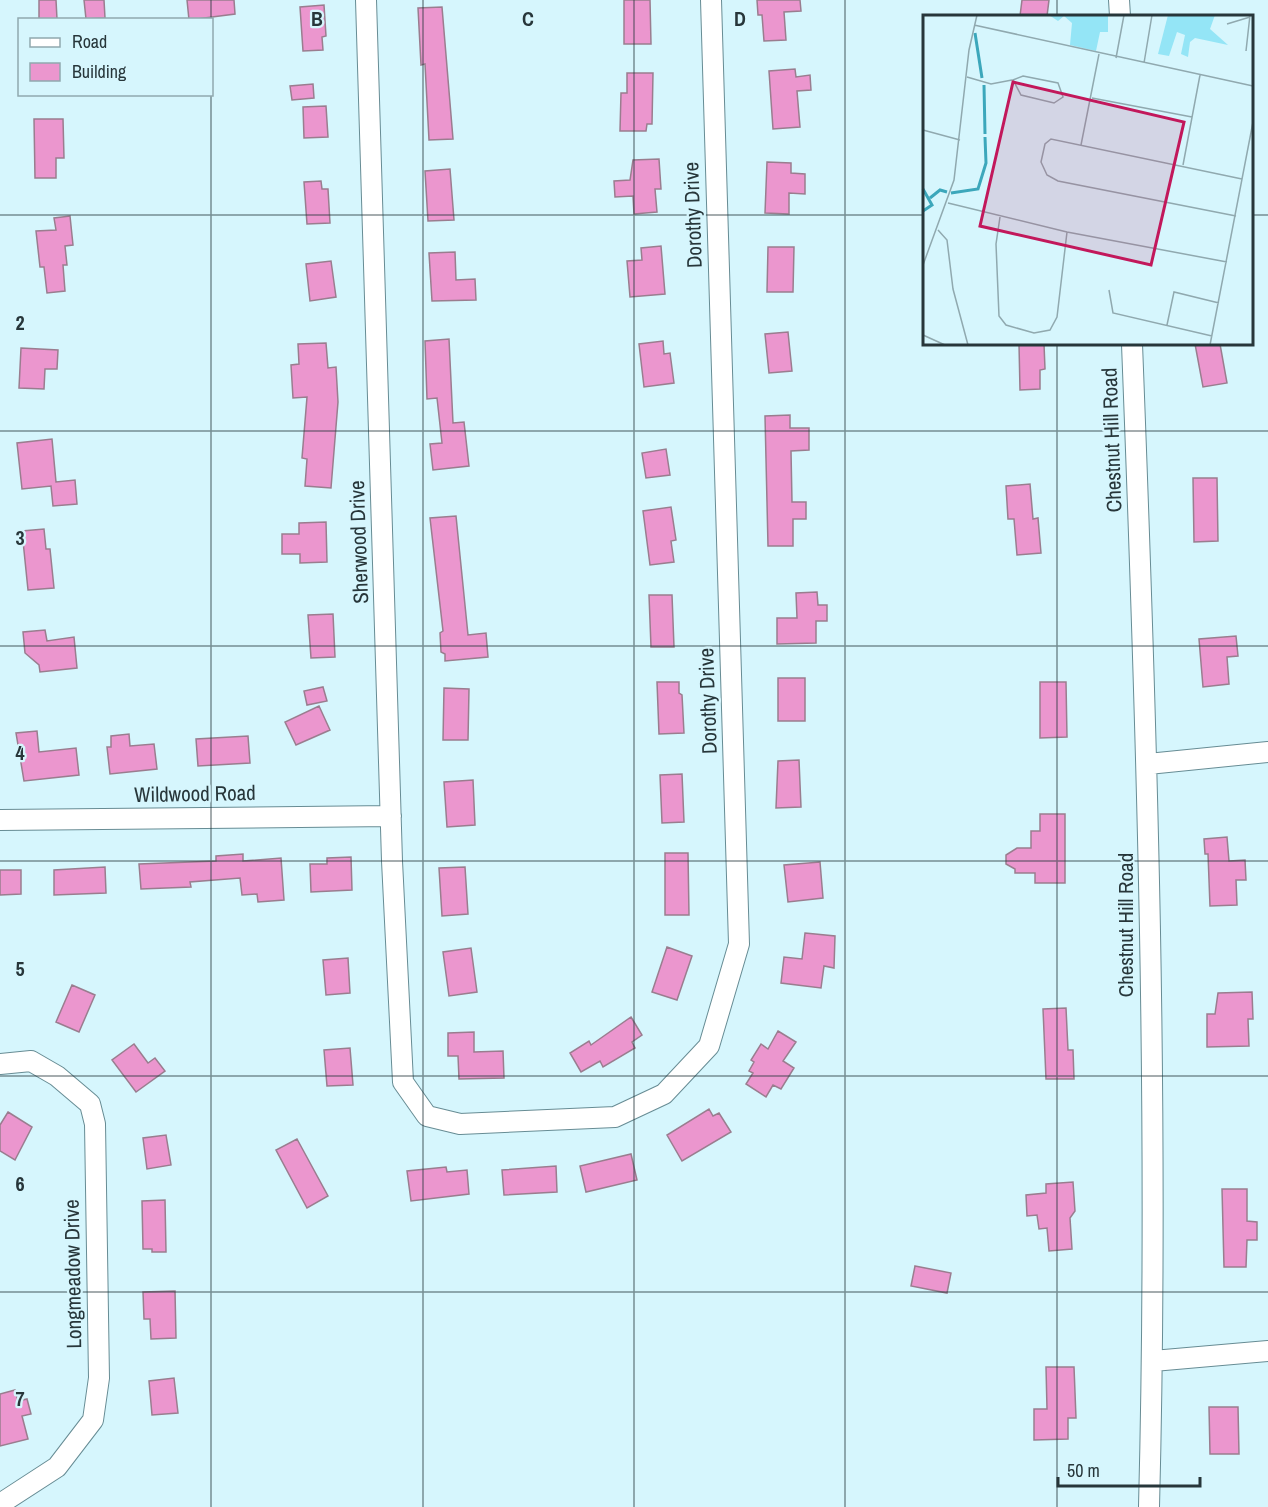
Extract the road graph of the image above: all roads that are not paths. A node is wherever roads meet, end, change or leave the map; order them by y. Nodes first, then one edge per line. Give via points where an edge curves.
1 (366, 0) edge
2 (711, 0) edge
3 (1119, 0) edge
4 (1120, 15) edge
5 (1132, 345) edge
6 (1268, 752) edge
7 (1148, 764) junction
8 (391, 816) junction
9 (0, 820) edge
10 (0, 1064) edge
11 (403, 1082) joint
12 (1268, 1351) edge
13 (1153, 1361) junction
14 (0, 1504) edge
15 (1149, 1507) edge

1 - 8 street, Sherwood Drive
2 - 11 street, Dorothy Drive via 739,944 709,1046 664,1094 615,1117 460,1124 427,1116
3 - 4 street
5 - 7 street, Chestnut Hill Road
6 - 7 street
7 - 13 street, Chestnut Hill Road
8 - 9 street, Wildwood Road
8 - 11 street, Sherwood Drive
10 - 14 street, Longmeadow Drive via 31,1061 57,1076 90,1104 94,1124 99,1378 93,1420 57,1467
12 - 13 street
13 - 15 street, Chestnut Hill Road

